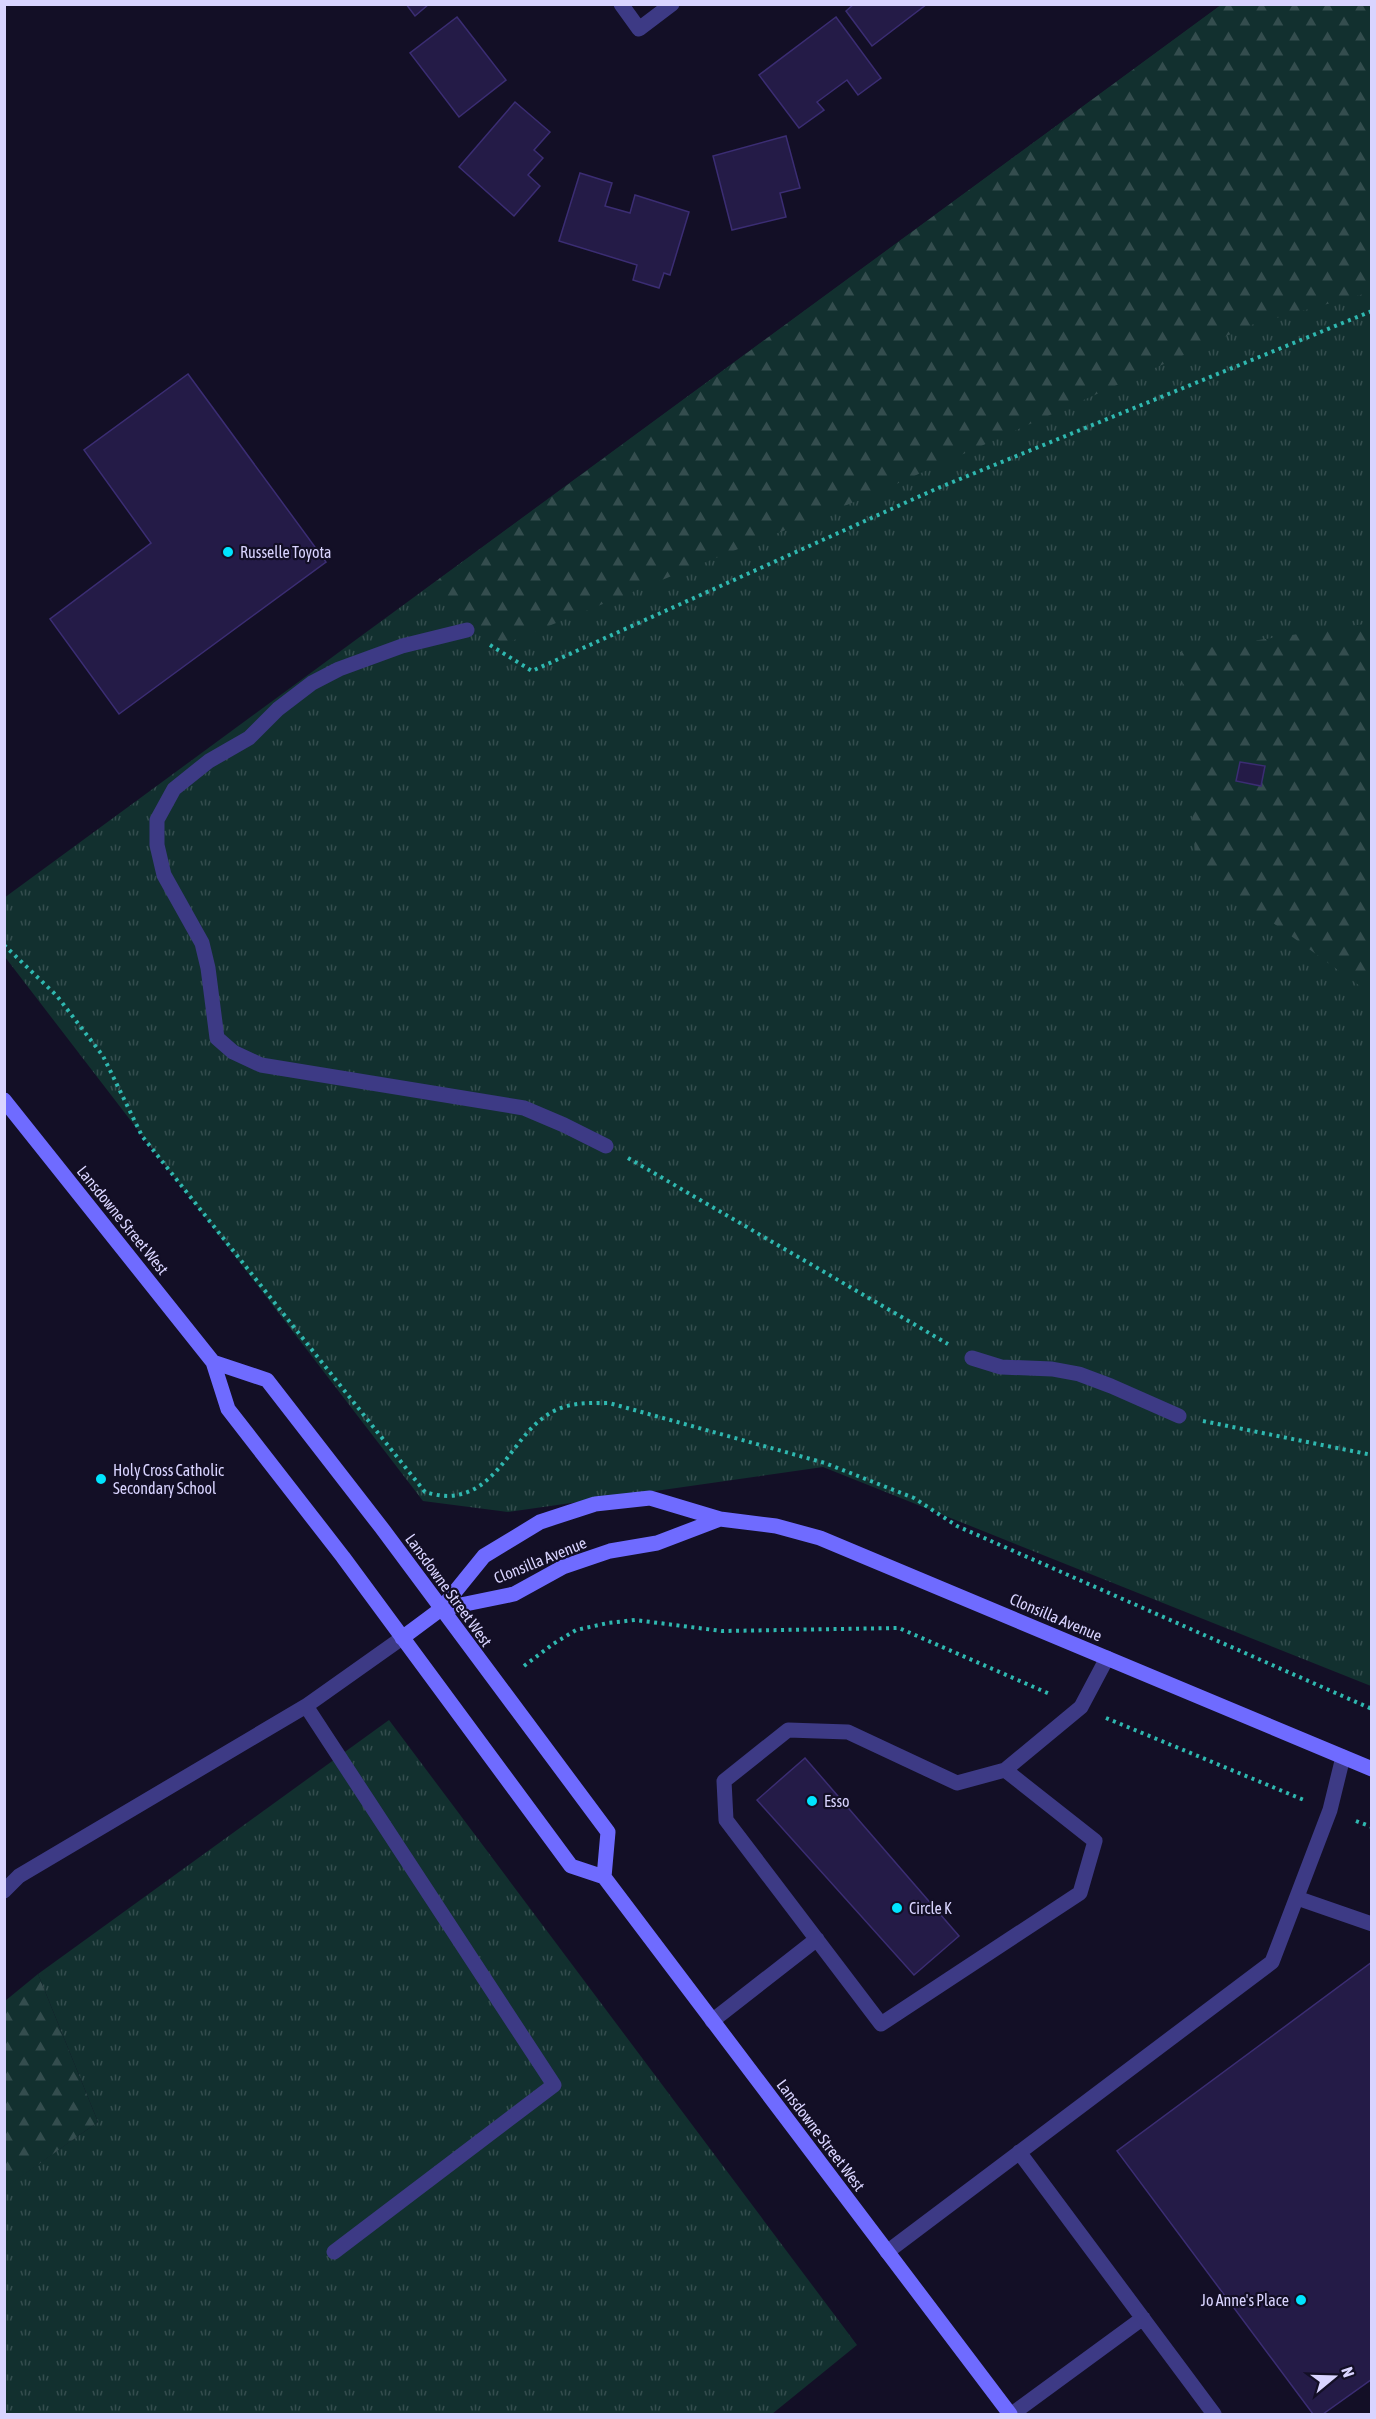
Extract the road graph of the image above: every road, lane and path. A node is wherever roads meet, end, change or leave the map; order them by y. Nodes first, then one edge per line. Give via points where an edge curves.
1 (621, 4) edge
2 (672, 4) edge
3 (1371, 311) edge
4 (467, 630) joint
5 (4, 945) edge
6 (4, 1100) edge
7 (606, 1146) joint
8 (972, 1358) joint
9 (213, 1362) junction
10 (1179, 1416) joint
11 (1371, 1455) edge
12 (720, 1520) junction
13 (441, 1609) junction
14 (402, 1638) junction
15 (1107, 1658) junction
16 (524, 1666) dead end
17 (306, 1706) junction
18 (1081, 1707) junction
19 (1371, 1709) edge
20 (1343, 1757) junction
21 (1371, 1769) edge
22 (1005, 1770) junction
23 (1330, 1810) junction
24 (1371, 1827) edge
25 (604, 1877) junction
26 (4, 1891) edge
27 (1297, 1898) junction
28 (1371, 1924) edge
29 (817, 1939) junction
30 (712, 2021) junction
31 (1019, 2152) junction
32 (334, 2252) dead end
33 (887, 2252) junction
34 (1143, 2318) junction
35 (1011, 2415) edge
36 (1214, 2415) edge

1 - 2 street via 639,29
3 - 4 path via 938,488 532,671
4 - 7 street via 402,646 312,683 249,738 209,761 174,789 157,820 157,845 164,875 202,943 217,1038 233,1052 261,1065 524,1108
5 - 19 path via 57,996 84,1030 103,1056 142,1136 424,1492 447,1496 467,1493 485,1483 528,1430 553,1411 578,1402 609,1402 825,1463 914,1498 957,1526
6 - 9 main road, Lansdowne Street West
7 - 8 path
8 - 10 street via 1001,1367 1079,1374
9 - 13 main road, Lansdowne Street West via 267,1380
9 - 14 main road, Lansdowne Street West via 228,1409
10 - 11 path
12 - 13 main road, Clonsilla Avenue via 657,1543 610,1551 563,1568 514,1594
12 - 13 main road, Clonsilla Avenue via 650,1498 595,1504 540,1522 484,1556
12 - 15 main road, Clonsilla Avenue via 776,1526 820,1538
13 - 14 main road, Clonsilla Avenue
13 - 25 main road, Lansdowne Street West via 608,1832
14 - 17 street
14 - 25 main road, Lansdowne Street West via 571,1866
15 - 18 street
15 - 20 main road, Clonsilla Avenue
16 - 18 path via 576,1630 635,1620 722,1632 899,1629
17 - 26 street via 20,1876
17 - 32 street via 554,2085
18 - 22 street
18 - 23 path
20 - 21 main road, Clonsilla Avenue
20 - 23 street
22 - 29 street via 957,1783 848,1731 788,1730 724,1781 726,1820
22 - 29 street via 1095,1841 1080,1893 880,2024
23 - 24 path
23 - 27 street
25 - 30 main road, Lansdowne Street West
27 - 28 street
27 - 31 street via 1272,1962
29 - 30 street
30 - 33 main road, Lansdowne Street West
31 - 33 street
31 - 34 street
33 - 35 main road, Lansdowne Street West
34 - 35 street
34 - 36 street

